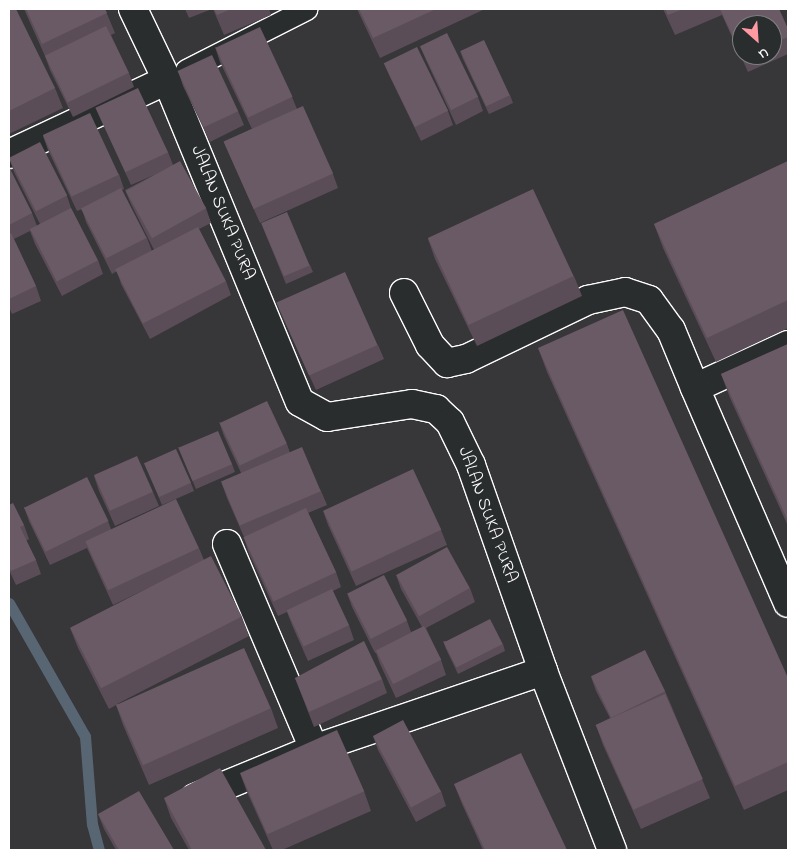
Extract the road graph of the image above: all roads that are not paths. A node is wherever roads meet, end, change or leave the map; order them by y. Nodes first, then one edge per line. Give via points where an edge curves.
1 (133, 9) edge
2 (306, 9) edge
3 (167, 80) junction
4 (9, 154) edge
5 (404, 293) dead end
6 (788, 345) edge
7 (695, 388) junction
8 (227, 544) dead end
9 (788, 604) edge
10 (543, 671) junction
11 (314, 749) junction
12 (176, 806) edge
13 (612, 850) edge

1 - 3 street, JALAN SUKA PURA
2 - 3 lane
3 - 4 street
3 - 10 street, JALAN SUKA PURA via 300,402 327,417 412,404 436,409 450,422 472,465
5 - 7 street via 430,345 447,363 466,359 588,300 625,292 649,300 672,330
6 - 7 street
7 - 9 street
8 - 11 street
10 - 11 street
10 - 13 street, JALAN SUKA PURA
11 - 12 street

